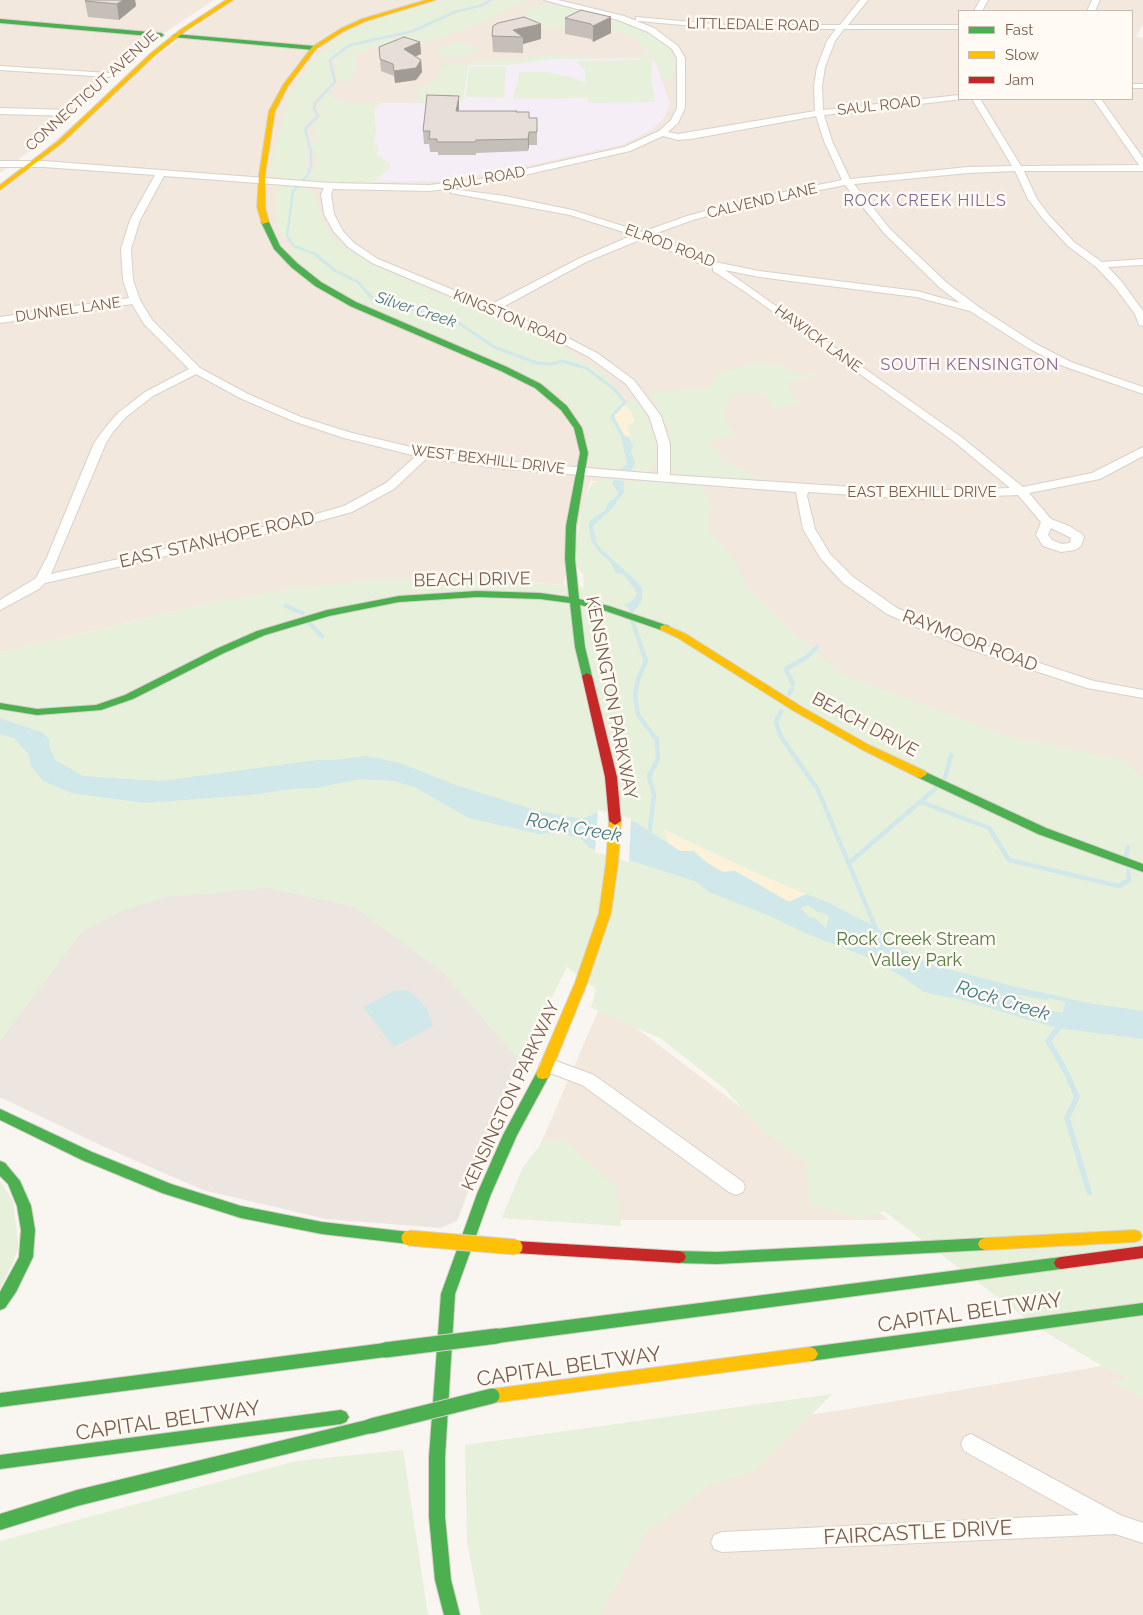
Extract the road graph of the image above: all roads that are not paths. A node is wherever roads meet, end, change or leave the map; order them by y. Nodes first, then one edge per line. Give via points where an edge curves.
1 (214, 0) edge
2 (230, 0) edge
3 (432, 0) edge
4 (548, 0) edge
5 (864, 0) edge
6 (600, 13) junction
7 (0, 20) edge
8 (182, 21) junction
9 (664, 23) junction
10 (841, 27) junction
11 (958, 27) edge
12 (650, 30) junction
13 (161, 35) junction
14 (175, 36) junction
15 (314, 48) junction
16 (134, 55) dead end
17 (152, 55) junction
18 (121, 65) dead end
19 (0, 68) edge
20 (110, 75) junction
21 (98, 86) dead end
22 (958, 98) edge
23 (977, 100) edge
24 (1097, 100) edge
25 (82, 103) dead end
26 (0, 111) edge
27 (819, 113) junction
28 (72, 114) junction
29 (662, 133) junction
30 (0, 164) edge
31 (15, 164) junction
32 (34, 164) junction
33 (1143, 164) edge
34 (1017, 167) junction
35 (1143, 168) edge
36 (0, 173) edge
37 (160, 174) junction
38 (262, 181) junction
39 (481, 182) junction
40 (847, 182) junction
41 (330, 186) junction
42 (0, 188) edge
43 (429, 188) junction
44 (485, 195) junction
45 (642, 235) junction
46 (1143, 262) edge
47 (707, 263) junction
48 (1100, 265) junction
49 (770, 276) junction
50 (943, 284) junction
51 (748, 289) junction
52 (917, 294) junction
53 (135, 300) junction
54 (491, 309) junction
55 (976, 310) junction
56 (0, 320) edge
57 (1143, 323) edge
58 (196, 370) junction
59 (1143, 390) edge
60 (424, 454) junction
61 (1142, 454) edge
62 (580, 472) junction
63 (664, 478) junction
64 (802, 489) junction
65 (1020, 491) junction
66 (1047, 522) dead end
67 (41, 580) junction
68 (574, 600) junction
69 (0, 606) edge
70 (1143, 694) edge
71 (0, 706) edge
72 (1143, 868) edge
73 (548, 1065) junction
74 (0, 1114) edge
75 (0, 1168) edge
76 (736, 1187) dead end
77 (1143, 1236) edge
78 (1143, 1252) edge
79 (0, 1304) edge
80 (1143, 1310) edge
81 (492, 1396) junction
82 (0, 1400) edge
83 (376, 1412) dead end
84 (356, 1415) dead end
85 (971, 1444) dead end
86 (0, 1462) edge
87 (0, 1522) edge
88 (1115, 1524) junction
89 (1143, 1533) edge
90 (722, 1542) dead end
91 (452, 1615) edge

1 - 8 main road, CONNECTICUT AVENUE
2 - 14 main road, CONNECTICUT AVENUE
3 - 15 main road, KENSINGTON PARKWAY via 364,20
4 - 6 street, LITTLEDALE ROAD
5 - 10 street
6 - 9 street, LITTLEDALE ROAD
6 - 12 street
7 - 13 main road
8 - 13 main road, CONNECTICUT AVENUE
8 - 14 main road via 170,33
9 - 10 street, LITTLEDALE ROAD
9 - 12 street via 656,24
10 - 11 street, LITTLEDALE ROAD
10 - 27 street via 821,67
12 - 29 street via 675,48 681,58 681,108 675,121
13 - 16 main road, CONNECTICUT AVENUE
13 - 17 main road via 163,40 149,50
14 - 15 main road
14 - 17 main road, CONNECTICUT AVENUE
15 - 38 main road, KENSINGTON PARKWAY via 285,86 272,111
17 - 32 main road, CONNECTICUT AVENUE
18 - 20 main road, CONNECTICUT AVENUE
19 - 20 street
20 - 21 main road, CONNECTICUT AVENUE
22 - 27 street, SAUL ROAD
23 - 34 street
24 - 33 street
25 - 28 main road, CONNECTICUT AVENUE
26 - 28 street
27 - 29 street, SAUL ROAD via 692,136
27 - 40 street
28 - 31 main road, CONNECTICUT AVENUE
29 - 39 street, SAUL ROAD via 610,153
30 - 31 street, SAUL ROAD
31 - 32 street, SAUL ROAD
31 - 36 main road, CONNECTICUT AVENUE
32 - 37 street, SAUL ROAD
32 - 42 main road, CONNECTICUT AVENUE
34 - 35 street, CALVEND LANE
34 - 40 street, CALVEND LANE
34 - 48 street via 1046,217 1072,244
37 - 38 street, SAUL ROAD
37 - 53 street, WEST BEXHILL DRIVE via 135,220 126,249 128,280
38 - 41 street, SAUL ROAD
38 - 62 main road, KENSINGTON PARKWAY via 261,207 266,226 277,247 294,265 318,284 354,304 538,386 564,408 578,428 584,453
39 - 43 street, SAUL ROAD
39 - 44 street via 480,189
40 - 45 street, CALVEND LANE via 744,203
40 - 50 street via 887,231
41 - 43 street, SAUL ROAD
41 - 54 street, KINGSTON ROAD via 326,194 328,214 351,245 385,266
43 - 44 street, ELROD ROAD
44 - 45 street, ELROD ROAD via 572,213
45 - 47 street, ELROD ROAD
45 - 54 street, CALVEND LANE via 582,260
46 - 48 street
47 - 49 street, ELROD ROAD
47 - 51 street, HAWICK LANE
48 - 57 street via 1118,284
49 - 51 street via 756,281
49 - 52 street, ELROD ROAD
50 - 52 street, ELROD ROAD via 936,292
50 - 55 street
51 - 65 street, HAWICK LANE via 956,438
52 - 55 street, ELROD ROAD
53 - 56 street, DUNNEL LANE
53 - 58 street, WEST BEXHILL DRIVE via 159,335
54 - 63 street, KINGSTON ROAD via 593,355 630,382 655,416 664,444
55 - 59 street via 1032,346 1068,364
58 - 60 street, WEST BEXHILL DRIVE via 244,396 297,418 348,436
58 - 67 street via 149,394 109,430 100,443
60 - 62 street, WEST BEXHILL DRIVE
60 - 67 street, EAST STANHOPE ROAD via 390,486 348,509
61 - 65 street, EAST BEXHILL DRIVE via 1096,476
62 - 63 street, WEST BEXHILL DRIVE
62 - 68 main road, KENSINGTON PARKWAY via 570,537
63 - 64 street, EAST BEXHILL DRIVE
64 - 65 street, EAST BEXHILL DRIVE via 915,495
64 - 70 street, RAYMOOR ROAD via 809,529 825,556 848,580 884,606 970,645 1092,685
65 - 66 street, HAWICK LANE
67 - 69 street, EAST STANHOPE ROAD
68 - 71 main road, BEACH DRIVE via 477,594 399,599 327,613 261,634 129,697 97,708 37,712
68 - 72 main road, BEACH DRIVE via 606,608 682,636 865,747 1042,831
68 - 73 main road, KENSINGTON PARKWAY via 582,657 611,777 615,814 605,913
73 - 76 street via 588,1080
73 - 91 main road, KENSINGTON PARKWAY via 510,1134 484,1194 448,1294 436,1457 444,1580
74 - 77 main road, bridge via 87,1156 167,1189 241,1212 322,1228 409,1238 514,1248 718,1258
75 - 79 main road via 13,1181 21,1197 28,1230 26,1257
78 - 82 main road, CAPITAL BELTWAY, bridge
80 - 81 main road, CAPITAL BELTWAY
81 - 83 main road, CAPITAL BELTWAY, bridge
81 - 87 main road, bridge via 77,1498
84 - 86 main road, CAPITAL BELTWAY
85 - 88 street
88 - 89 street
88 - 90 street, FAIRCASTLE DRIVE

